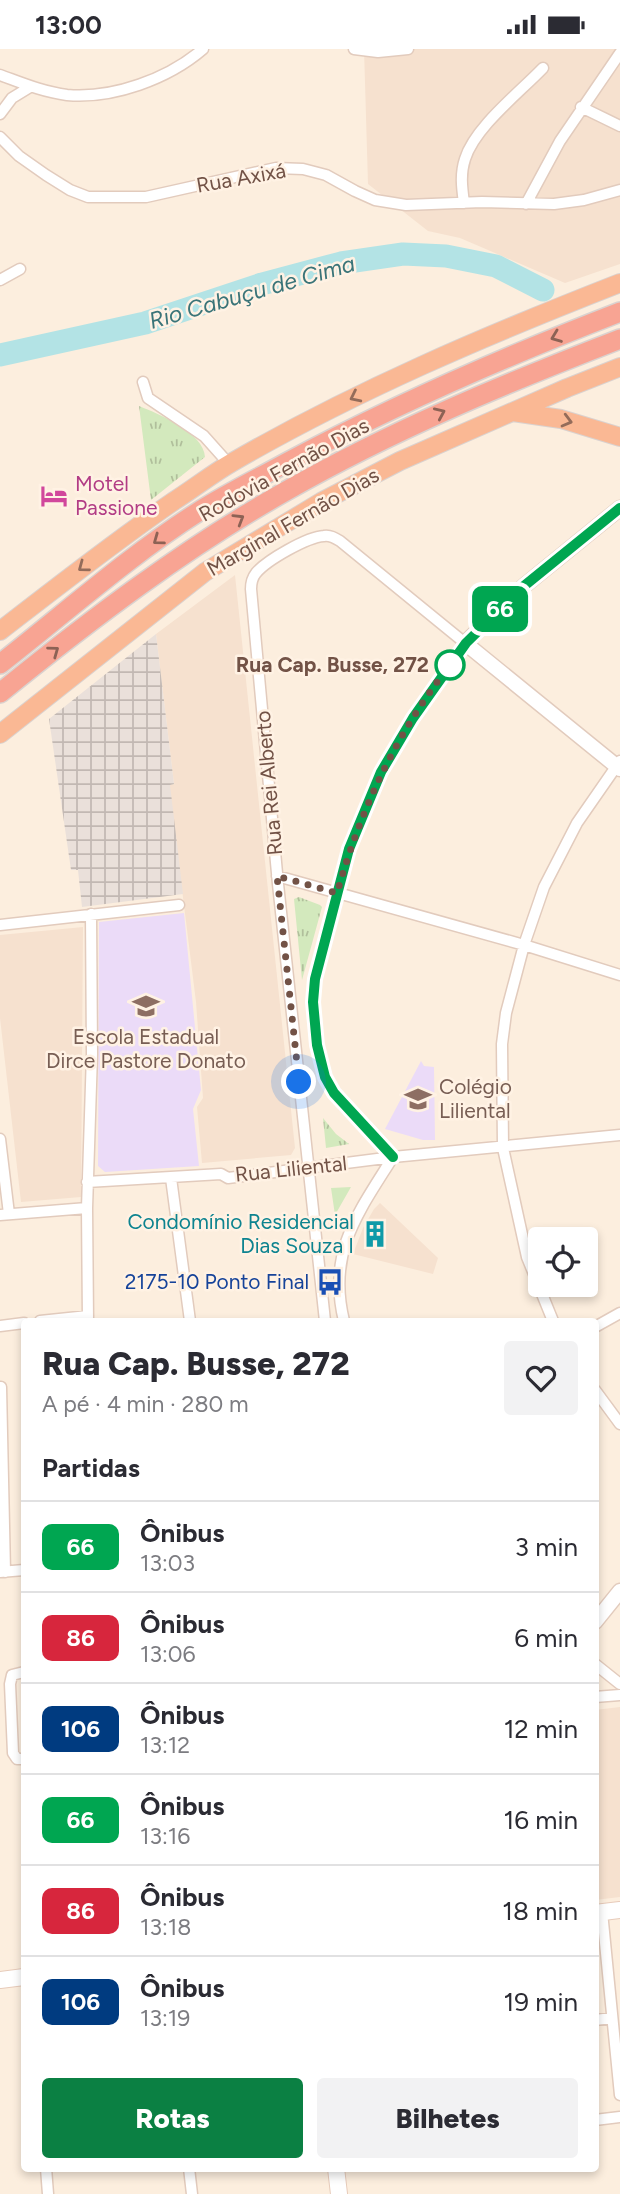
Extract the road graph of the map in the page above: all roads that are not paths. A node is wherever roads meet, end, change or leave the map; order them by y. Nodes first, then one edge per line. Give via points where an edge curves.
1 (203, 49) edge
2 (354, 49) edge
3 (408, 49) edge
4 (620, 53) edge
5 (543, 68) dead end
6 (0, 75) edge
7 (30, 86) junction
8 (581, 107) junction
9 (0, 114) edge
10 (620, 126) edge
11 (0, 137) edge
12 (620, 190) edge
13 (464, 203) junction
14 (526, 204) junction
15 (20, 269) dead end
16 (0, 280) edge
17 (620, 283) edge
18 (620, 312) edge
19 (620, 339) edge
20 (620, 367) edge
21 (143, 382) dead end
22 (513, 412) junction
23 (620, 437) edge
24 (229, 464) junction
25 (620, 508) edge
26 (0, 631) edge
27 (466, 643) junction
28 (0, 664) edge
29 (0, 693) edge
30 (0, 734) edge
31 (618, 765) edge
32 (277, 876) junction
33 (337, 893) junction
34 (179, 905) dead end
35 (91, 915) junction
36 (0, 925) edge
37 (524, 945) junction
38 (620, 975) edge
39 (620, 1135) edge
40 (0, 1139) edge
41 (503, 1148) junction
42 (393, 1157) junction
43 (309, 1169) junction
44 (172, 1178) junction
45 (87, 1182) junction
46 (87, 1208) junction
47 (5, 1215) edge
48 (620, 1313) edge
49 (88, 1318) edge
50 (190, 1318) edge
51 (325, 1318) edge
52 (343, 1318) edge
53 (552, 1318) edge
54 (21, 1323) edge
55 (599, 1325) edge
56 (0, 1326) edge
57 (1, 1387) edge
58 (599, 1395) edge
59 (620, 1424) edge
60 (21, 1570) edge
61 (2, 1572) edge
62 (620, 1591) edge
63 (599, 1617) edge
64 (599, 1667) edge
65 (21, 1673) edge
66 (620, 1684) edge
67 (620, 1695) edge
68 (599, 1697) edge
69 (21, 1759) edge
70 (620, 1910) edge
71 (599, 1912) edge
72 (599, 1920) edge
73 (21, 1977) edge
74 (0, 1980) edge
75 (612, 2018) junction
76 (599, 2020) edge
77 (620, 2095) edge
78 (620, 2117) edge
79 (599, 2120) edge
80 (46, 2172) edge
81 (190, 2172) edge
82 (336, 2172) edge
83 (195, 2193) edge
84 (48, 2194) edge
85 (339, 2194) edge

1 - 7 street via 158,77 102,94 66,95
2 - 3 street
4 - 8 street
5 - 13 street via 475,137 464,160
6 - 7 street
7 - 9 street via 12,98
8 - 10 street
8 - 14 street
11 - 13 street, Rua Axixá via 46,175 88,197 146,197 276,168 326,175 388,203
12 - 14 street, Rua Axixá via 584,200
13 - 14 street, Rua Axixá
15 - 16 street
17 -> 24 highway via 391,379
18 -> 28 highway, Rodovia Fernão Dias via 356,425 233,492 158,539
29 -> 19 highway, Rodovia Fernão Dias via 195,546 287,490 436,414
20 - 22 highway, Marginal Fernão Dias
21 - 24 street via 148,398 204,436
22 -> 23 highway via 561,419
22 - 30 highway, Marginal Fernão Dias via 400,460 205,572
24 -> 26 highway via 138,526
25 - 27 street via 524,586
27 - 31 street
27 - 32 street, Rua Rei Alberto via 332,536 295,547 253,578
27 - 33 street via 381,772 349,849
31 - 37 street via 558,858
32 - 33 street
32 - 43 street, Rua Rei Alberto
33 - 37 street
33 - 42 street via 315,979 319,1058 334,1093
34 - 35 street
35 - 36 street
35 - 45 street
37 - 38 street
37 - 41 street via 502,1044
39 - 41 street, Rua Liliental
40 - 47 street
41 - 42 street, Rua Liliental
41 - 53 street via 527,1257
42 - 43 street, Rua Liliental
42 - 52 street via 358,1213 341,1254 339,1296
43 - 44 street, Rua Liliental via 228,1178 221,1174
43 - 51 street, Rua Rei Alberto
44 - 45 street, Rua Liliental
44 - 50 street
45 - 46 street
46 - 47 street
46 - 49 street
48 - 55 street
54 - 56 street
57 - 61 street
58 - 59 street
60 - 61 street
62 - 63 street
64 - 66 street
65 - 69 street via 12,1675 9,1684 13,1753
67 - 68 street
70 - 71 main road
72 - 75 street
73 - 74 main road
75 - 76 street
75 - 77 street
78 - 79 street
80 - 84 street
81 - 83 street
82 - 85 main road

